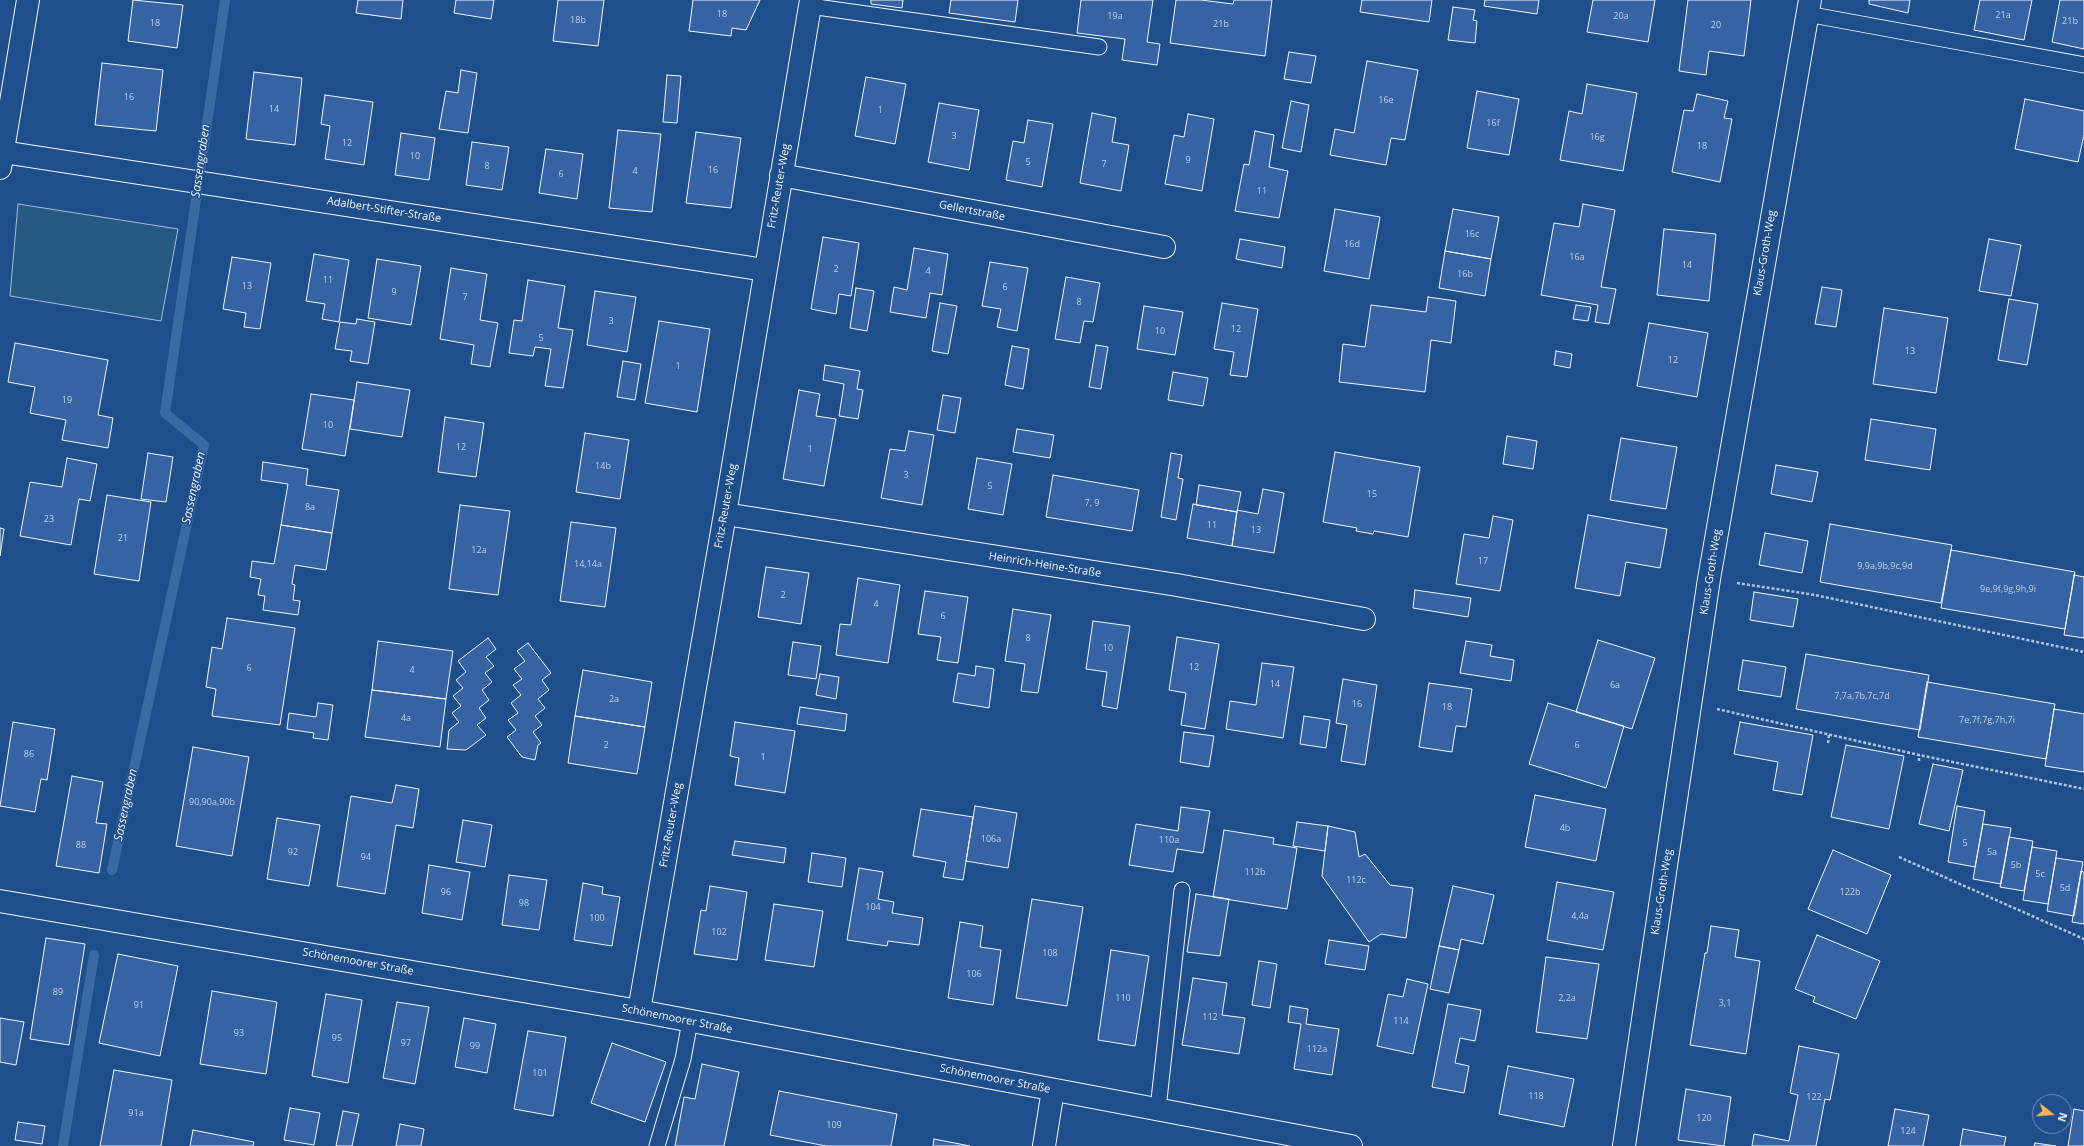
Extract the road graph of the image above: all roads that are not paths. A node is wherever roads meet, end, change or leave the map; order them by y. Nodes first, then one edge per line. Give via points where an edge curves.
1 (28, 0) edge
2 (811, 3) edge
3 (1809, 7) edge
4 (1098, 47) dead end
5 (2084, 65) edge
6 (1, 160) edge
7 (781, 175) junction
8 (1164, 247) dead end
9 (765, 270) junction
10 (725, 514) junction
11 (1364, 619) dead end
12 (1182, 890) dead end
13 (0, 902) edge
14 (639, 1011) junction
15 (690, 1021) junction
16 (1053, 1090) junction
17 (1158, 1109) junction
18 (657, 1146) edge
19 (1044, 1146) edge
20 (1351, 1146) edge
21 (1624, 1146) edge

1 - 6 street, Adalbert-Stifter-Straße
2 - 4 lane
2 - 7 street, Fritz-Reuter-Weg
3 - 5 lane
3 - 21 street, Klaus-Groth-Weg via 1710,579
6 - 9 street, Adalbert-Stifter-Straße via 173,177
7 - 8 street, Gellertstraße
7 - 9 street, Fritz-Reuter-Weg
9 - 10 street, Fritz-Reuter-Weg
10 - 11 street, Heinrich-Heine-Straße via 1169,584
10 - 14 street, Fritz-Reuter-Weg
12 - 17 lane
13 - 14 street, Schönemoorer Straße
14 - 15 street, Schönemoorer Straße
15 - 16 street, Schönemoorer Straße
15 - 18 lane via 683,1059
16 - 17 street, Schönemoorer Straße
16 - 19 street
17 - 20 street, Schönemoorer Straße

